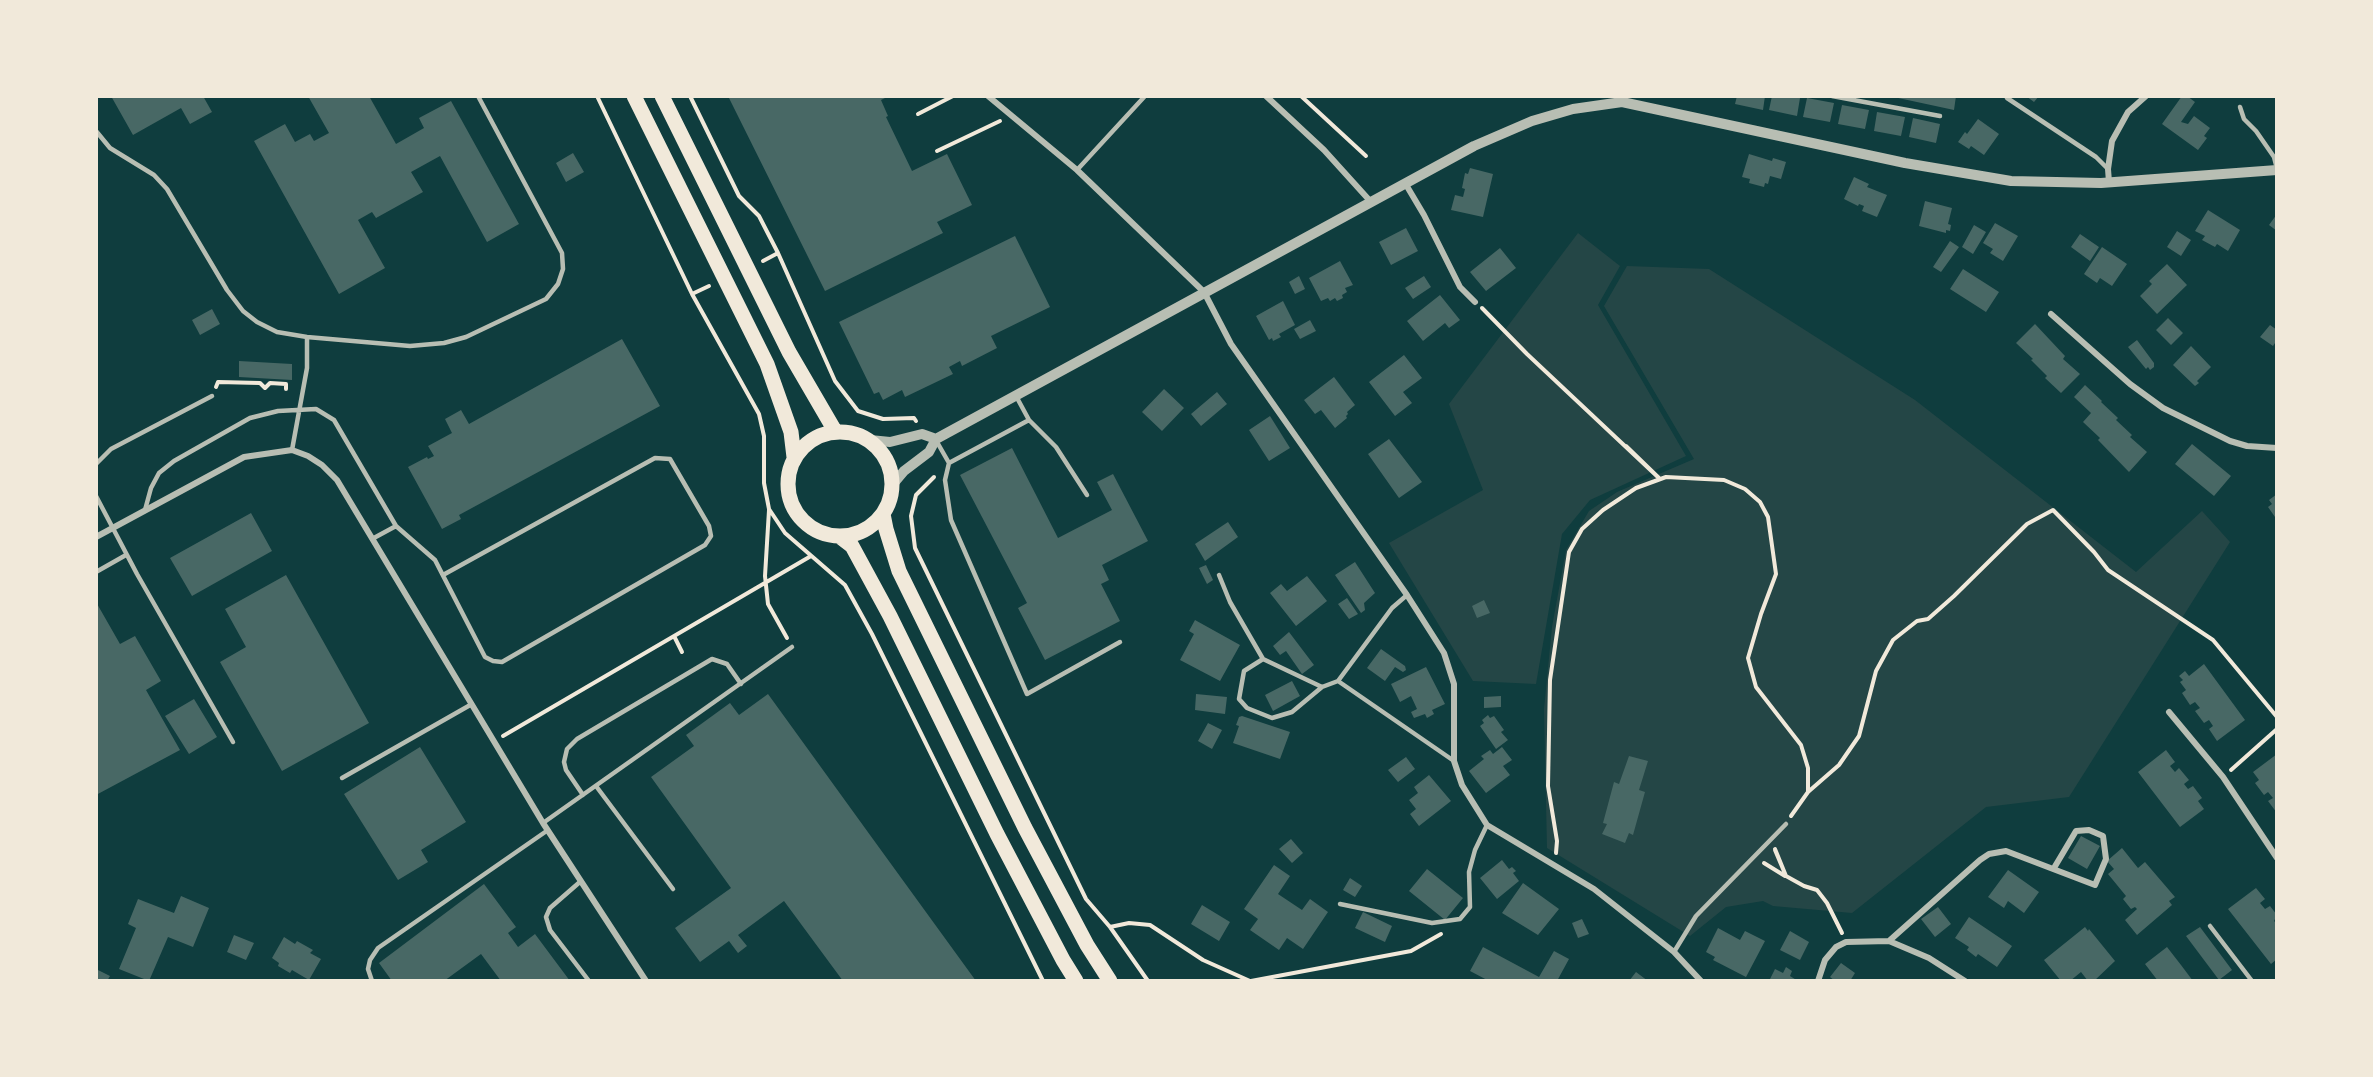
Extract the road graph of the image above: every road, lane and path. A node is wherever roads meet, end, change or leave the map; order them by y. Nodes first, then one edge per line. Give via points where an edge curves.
1 (478, 96) edge
2 (597, 96) edge
3 (634, 96) edge
4 (662, 96) edge
5 (690, 96) edge
6 (953, 96) edge
7 (1144, 96) edge
8 (1266, 96) edge
9 (1300, 96) edge
10 (1832, 96) edge
11 (2145, 96) edge
12 (989, 97) edge
13 (2007, 98) dead end
14 (1623, 99) edge
15 (2240, 107) dead end
16 (918, 114) dead end
17 (1011, 116) junction
18 (1940, 116) dead end
19 (96, 131) edge
20 (937, 152) dead end
21 (1366, 156) dead end
22 (2108, 169) junction
23 (1077, 170) junction
24 (2277, 170) edge
25 (2109, 182) junction
26 (1404, 183) junction
27 (1372, 202) junction
28 (778, 253) junction
29 (763, 261) dead end
30 (709, 286) dead end
31 (1204, 292) junction
32 (692, 294) junction
33 (1475, 302) joint
34 (2051, 314) dead end
35 (307, 337) junction
36 (286, 384) dead end
37 (212, 396) joint
38 (1016, 396) junction
39 (301, 408) junction
40 (1029, 420) junction
41 (835, 431) junction
42 (922, 434) junction
43 (936, 439) junction
44 (870, 440) junction
45 (2277, 448) edge
46 (292, 450) junction
47 (929, 452) junction
48 (794, 457) junction
49 (949, 463) junction
50 (96, 464) edge
51 (1660, 479) junction
52 (893, 484) junction
53 (1087, 495) dead end
54 (96, 496) edge
55 (145, 510) junction
56 (769, 510) junction
57 (883, 514) junction
58 (396, 526) junction
59 (112, 528) junction
60 (839, 536) junction
61 (96, 537) edge
62 (372, 539) junction
63 (126, 555) junction
64 (811, 556) junction
65 (96, 572) edge
66 (443, 575) junction
67 (1219, 575) dead end
68 (765, 583) junction
69 (1407, 596) junction
70 (674, 636) junction
71 (1120, 642) dead end
72 (792, 647) joint
73 (682, 652) dead end
74 (1263, 659) junction
75 (1338, 681) junction
76 (741, 684) junction
77 (1322, 687) junction
78 (472, 704) junction
79 (2169, 712) dead end
80 (2277, 717) edge
81 (2277, 729) edge
82 (495, 741) junction
83 (233, 742) dead end
84 (1454, 761) junction
85 (2223, 777) junction
86 (342, 778) dead end
87 (596, 786) junction
88 (1809, 792) junction
89 (583, 795) junction
90 (543, 823) junction
91 (1785, 824) joint
92 (1487, 825) junction
93 (548, 830) junction
94 (1771, 839) junction
95 (1754, 857) junction
96 (2277, 858) edge
97 (1555, 867) junction
98 (2054, 868) junction
99 (1786, 876) junction
100 (581, 881) junction
101 (673, 889) dead end
102 (1340, 904) dead end
103 (1460, 919) junction
104 (2210, 926) dead end
105 (1110, 927) junction
106 (1889, 941) junction
107 (1846, 942) junction
108 (1674, 952) junction
109 (372, 981) edge
110 (589, 981) edge
111 (646, 981) edge
112 (1043, 981) edge
113 (1076, 981) edge
114 (1110, 981) edge
115 (1148, 981) edge
116 (1250, 981) edge
117 (1701, 981) edge
118 (1818, 981) edge
119 (1965, 981) edge
120 (2252, 981) edge

1 - 35 lane via 562,253 564,269 558,284 546,298 466,337 444,343 410,346
2 - 32 path
3 - 48 main road via 767,364 791,432
4 - 41 main road via 789,352
5 - 28 path via 739,196 759,216
6 - 16 path
7 - 23 lane
8 - 27 street
9 - 21 path
10 - 18 lane
11 - 22 street via 2117,129
12 - 17 street
13 - 22 lane
14 - 25 street via 1957,173 2011,181
14 - 26 street via 1532,121
15 - 24 lane via 2244,119 2274,157
17 - 20 path
17 - 23 street
19 - 35 lane via 110,148 154,175 167,189 243,311 277,332
22 - 25 street
23 - 31 street
24 - 25 street
26 - 27 street
26 - 33 street via 1460,286
27 - 31 street
28 - 29 path
28 - 42 path via 835,381 858,411 883,419 914,418
30 - 32 path
31 - 38 street
31 - 69 street via 1231,344
32 - 56 path via 759,414
33 - 51 path
34 - 45 street via 2163,408 2230,441
35 - 39 lane
36 - 37 path via 270,383 265,388 260,383 218,382
37 - 50 lane via 111,449
38 - 40 lane
38 - 43 street
39 - 46 lane
39 - 55 lane via 250,418 174,461 159,473
39 - 58 lane via 316,409 334,420
40 - 49 lane
40 - 53 lane via 1056,447
41 - 44 main road via 854,432
41 - 48 main road via 813,438
42 - 43 street
42 - 44 street via 890,442
43 - 47 street
43 - 49 lane
44 - 52 main road via 887,459
46 - 55 street via 244,457
46 - 62 street via 322,465 337,480
47 - 52 street
47 - 105 path via 937,465 933,478 916,495 911,516 915,548 1086,899
48 - 60 main road via 788,476 789,499 800,518 819,532
49 - 71 lane via 945,480 951,520 1027,694
51 - 88 path via 1724,480 1745,489 1760,502 1768,517 1776,574 1748,658 1756,687 1801,745 1808,768
51 - 97 path via 1636,488 1603,510 1582,530 1569,552 1550,680 1548,786 1557,841
52 - 57 main road
54 - 59 lane
55 - 59 street
56 - 64 path via 785,533
56 - 68 path
57 - 60 main road via 858,534
57 - 114 main road via 899,572 1025,828
58 - 62 lane
58 - 66 lane via 435,560
59 - 61 street
59 - 63 lane
60 - 113 main road via 852,546 890,616
62 - 78 street
63 - 65 lane
63 - 83 lane
64 - 68 path
64 - 112 path via 845,585 873,634
66 - 66 lane via 485,657 502,662 705,545 711,536 670,459 655,458
67 - 74 lane
68 - 70 path
68 - 72 path via 768,604
69 - 75 lane via 1392,608
69 - 84 street via 1444,653 1454,684
70 - 73 path
70 - 82 path
72 - 76 lane
74 - 77 lane
74 - 77 lane via 1244,670 1239,699 1247,708 1272,718 1292,712
75 - 77 lane
75 - 84 lane
76 - 87 lane
76 - 89 lane via 727,664 712,659 577,739 567,749 564,762
78 - 82 street
78 - 86 lane
79 - 85 street
80 - 88 path via 2213,640 2108,570 2053,510 2027,524 1928,619 1917,621 1893,640 1876,671 1859,736 1839,765
81 - 85 path
82 - 90 street
84 - 92 street via 1461,785
85 - 96 street
87 - 89 lane
87 - 101 lane
88 - 91 path
89 - 90 lane
90 - 93 street
91 - 94 lane
92 - 97 street
92 - 103 lane via 1469,872 1470,908
93 - 100 street
93 - 109 lane via 378,948 368,969
94 - 95 lane
94 - 99 path
95 - 99 path
95 - 108 lane via 1696,916
97 - 108 street via 1594,889
98 - 98 street via 2095,885 2106,860 2103,836 2089,830 2076,831
98 - 106 street via 2006,850 1989,854
99 - 107 path via 1817,890
100 - 110 lane via 550,908 546,917 550,930
100 - 111 street
102 - 103 lane via 1432,923
103 - 116 path via 1454,928 1411,951
104 - 120 lane
105 - 115 path
105 - 116 path via 1129,923 1150,925 1203,960
106 - 107 street
106 - 119 street via 1929,958
107 - 118 street via 1825,960
108 - 117 street

